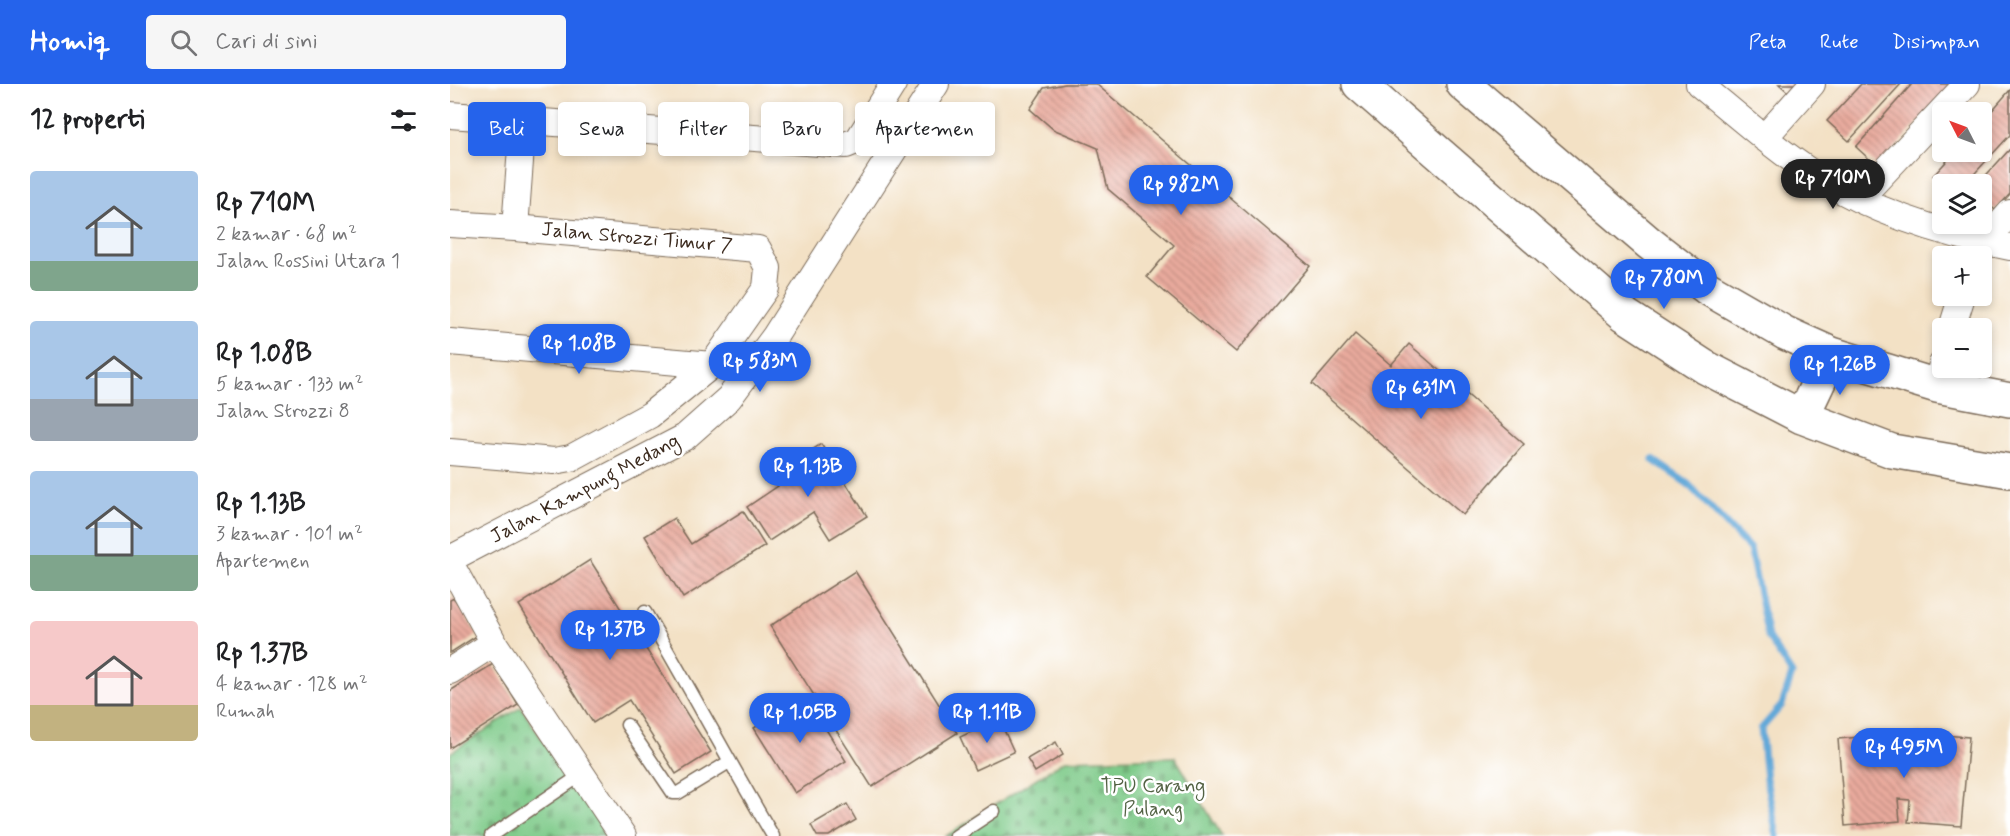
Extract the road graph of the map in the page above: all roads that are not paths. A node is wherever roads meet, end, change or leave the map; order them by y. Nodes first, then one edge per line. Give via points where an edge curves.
1 (893, 84) edge
2 (936, 84) edge
3 (1359, 84) edge
4 (1463, 84) edge
5 (1700, 84) edge
6 (1812, 84) edge
7 (1966, 84) edge
8 (450, 115) edge
9 (468, 116) edge
10 (546, 123) edge
11 (1764, 138) junction
12 (520, 156) edge
13 (1859, 199) junction
14 (2010, 213) edge
15 (450, 224) edge
16 (515, 228) junction
17 (1973, 246) edge
18 (1983, 246) edge
19 (2010, 247) edge
20 (1992, 248) edge
21 (450, 342) edge
22 (1832, 354) junction
23 (712, 365) junction
24 (1932, 373) edge
25 (1948, 378) edge
26 (2010, 400) edge
27 (1802, 417) junction
28 (450, 452) edge
29 (2010, 471) edge
30 (450, 561) edge
31 (645, 612) dead end
32 (495, 643) junction
33 (450, 671) edge
34 (627, 725) dead end
35 (729, 762) junction
36 (581, 775) junction
37 (994, 811) dead end
38 (491, 836) edge
39 (623, 836) edge
40 (773, 836) edge
41 (956, 836) edge

1 - 10 street via 858,140 846,145
2 - 30 street, Jalan Kampung Medang via 775,336 729,398 685,437
3 - 27 street via 1625,315 1705,367
4 - 22 street via 1648,243 1707,288 1785,333
5 - 11 street
6 - 11 street
7 - 13 street
8 - 9 street
11 - 13 street via 1818,177
12 - 16 street
13 - 17 street
14 - 18 street
15 - 16 street, Jalan Strozzi Timur 7
16 - 23 street, Jalan Strozzi Timur 7 via 758,249 768,268 766,288
19 - 20 street
21 - 23 street
22 - 24 street
22 - 27 street
23 - 28 street via 650,415 571,458 554,461
25 - 26 street
27 - 29 street via 1892,451
30 - 32 street, Jalan Kampung Medang
31 - 35 lane
32 - 33 street
32 - 36 street, Jalan Kampung Medang
34 - 35 lane via 673,793
35 - 40 lane
36 - 38 lane
36 - 39 street, Jalan Kampung Medang
37 - 41 lane

